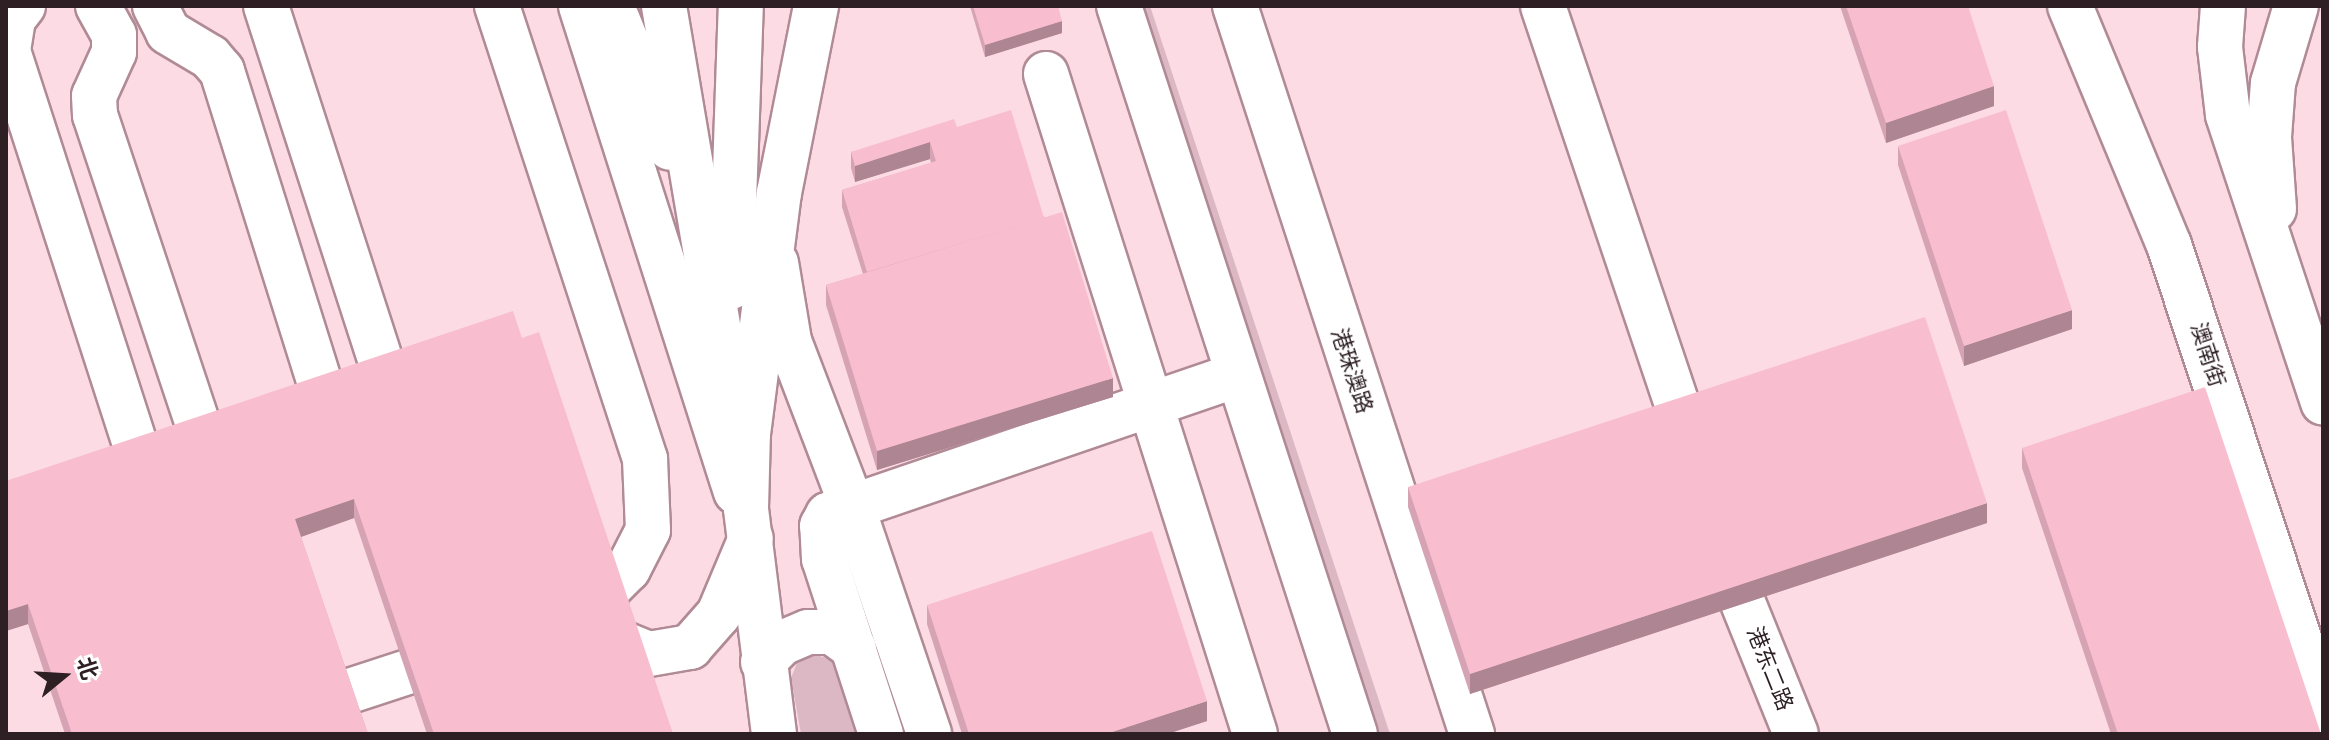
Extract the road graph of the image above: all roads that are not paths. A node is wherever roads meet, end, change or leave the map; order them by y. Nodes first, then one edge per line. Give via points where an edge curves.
1 (23, 6) edge
2 (98, 6) edge
3 (155, 6) edge
4 (266, 6) edge
5 (497, 6) edge
6 (581, 6) edge
7 (612, 6) edge
8 (664, 6) edge
9 (741, 6) edge
10 (816, 6) edge
11 (1119, 6) edge
12 (1235, 6) edge
13 (1543, 6) edge
14 (2070, 6) edge
15 (2223, 6) edge
16 (2296, 6) edge
17 (1046, 74) dead end
18 (779, 193) junction
19 (701, 225) junction
20 (2288, 294) junction
21 (1237, 375) junction
22 (729, 388) junction
23 (2323, 403) edge
24 (1154, 404) junction
25 (1681, 417) edge
26 (410, 451) edge
27 (326, 472) edge
28 (246, 499) edge
29 (851, 503) junction
30 (748, 523) junction
31 (164, 534) edge
32 (1743, 603) edge
33 (549, 610) edge
34 (616, 643) junction
35 (854, 648) junction
36 (498, 673) edge
37 (213, 685) edge
38 (768, 708) edge
39 (2323, 711) edge
40 (223, 732) edge
41 (881, 734) edge
42 (929, 734) edge
43 (1255, 734) edge
44 (1355, 734) edge
45 (1472, 734) edge
46 (1796, 734) edge

1 - 31 main road via 13,19 8,51
2 - 28 main road via 114,35 114,52 94,96 95,115 206,459 217,480
3 - 27 main road via 168,32 210,57 222,71 334,416 337,439
4 - 26 main road
5 - 34 main road via 645,459 648,530 640,551 604,593 601,606
6 - 30 main road
7 - 19 main road
8 - 19 main road
9 - 22 main road
10 - 18 main road
11 - 21 main road
12 - 45 main road, 港珠澳路
13 - 25 main road
14 - 39 main road, 澳南街 via 2169,245
15 - 20 main road via 2220,47 2228,115
16 - 20 main road via 2273,83 2269,137
17 - 24 main road
18 - 29 main road via 778,297 789,341
18 - 30 main road via 753,381
19 - 22 main road
20 - 23 main road
21 - 24 main road
21 - 44 main road
22 - 30 main road
24 - 29 main road
24 - 43 main road
29 - 35 main road via 828,515 820,541
29 - 42 main road
30 - 34 main road via 719,614 690,647 649,654
30 - 38 main road
32 - 46 main road, 港东二路
33 - 34 main road
35 - 38 main road via 832,632 808,632 782,643
35 - 41 main road
36 - 40 main road via 467,665 423,667
37 - 40 main road

